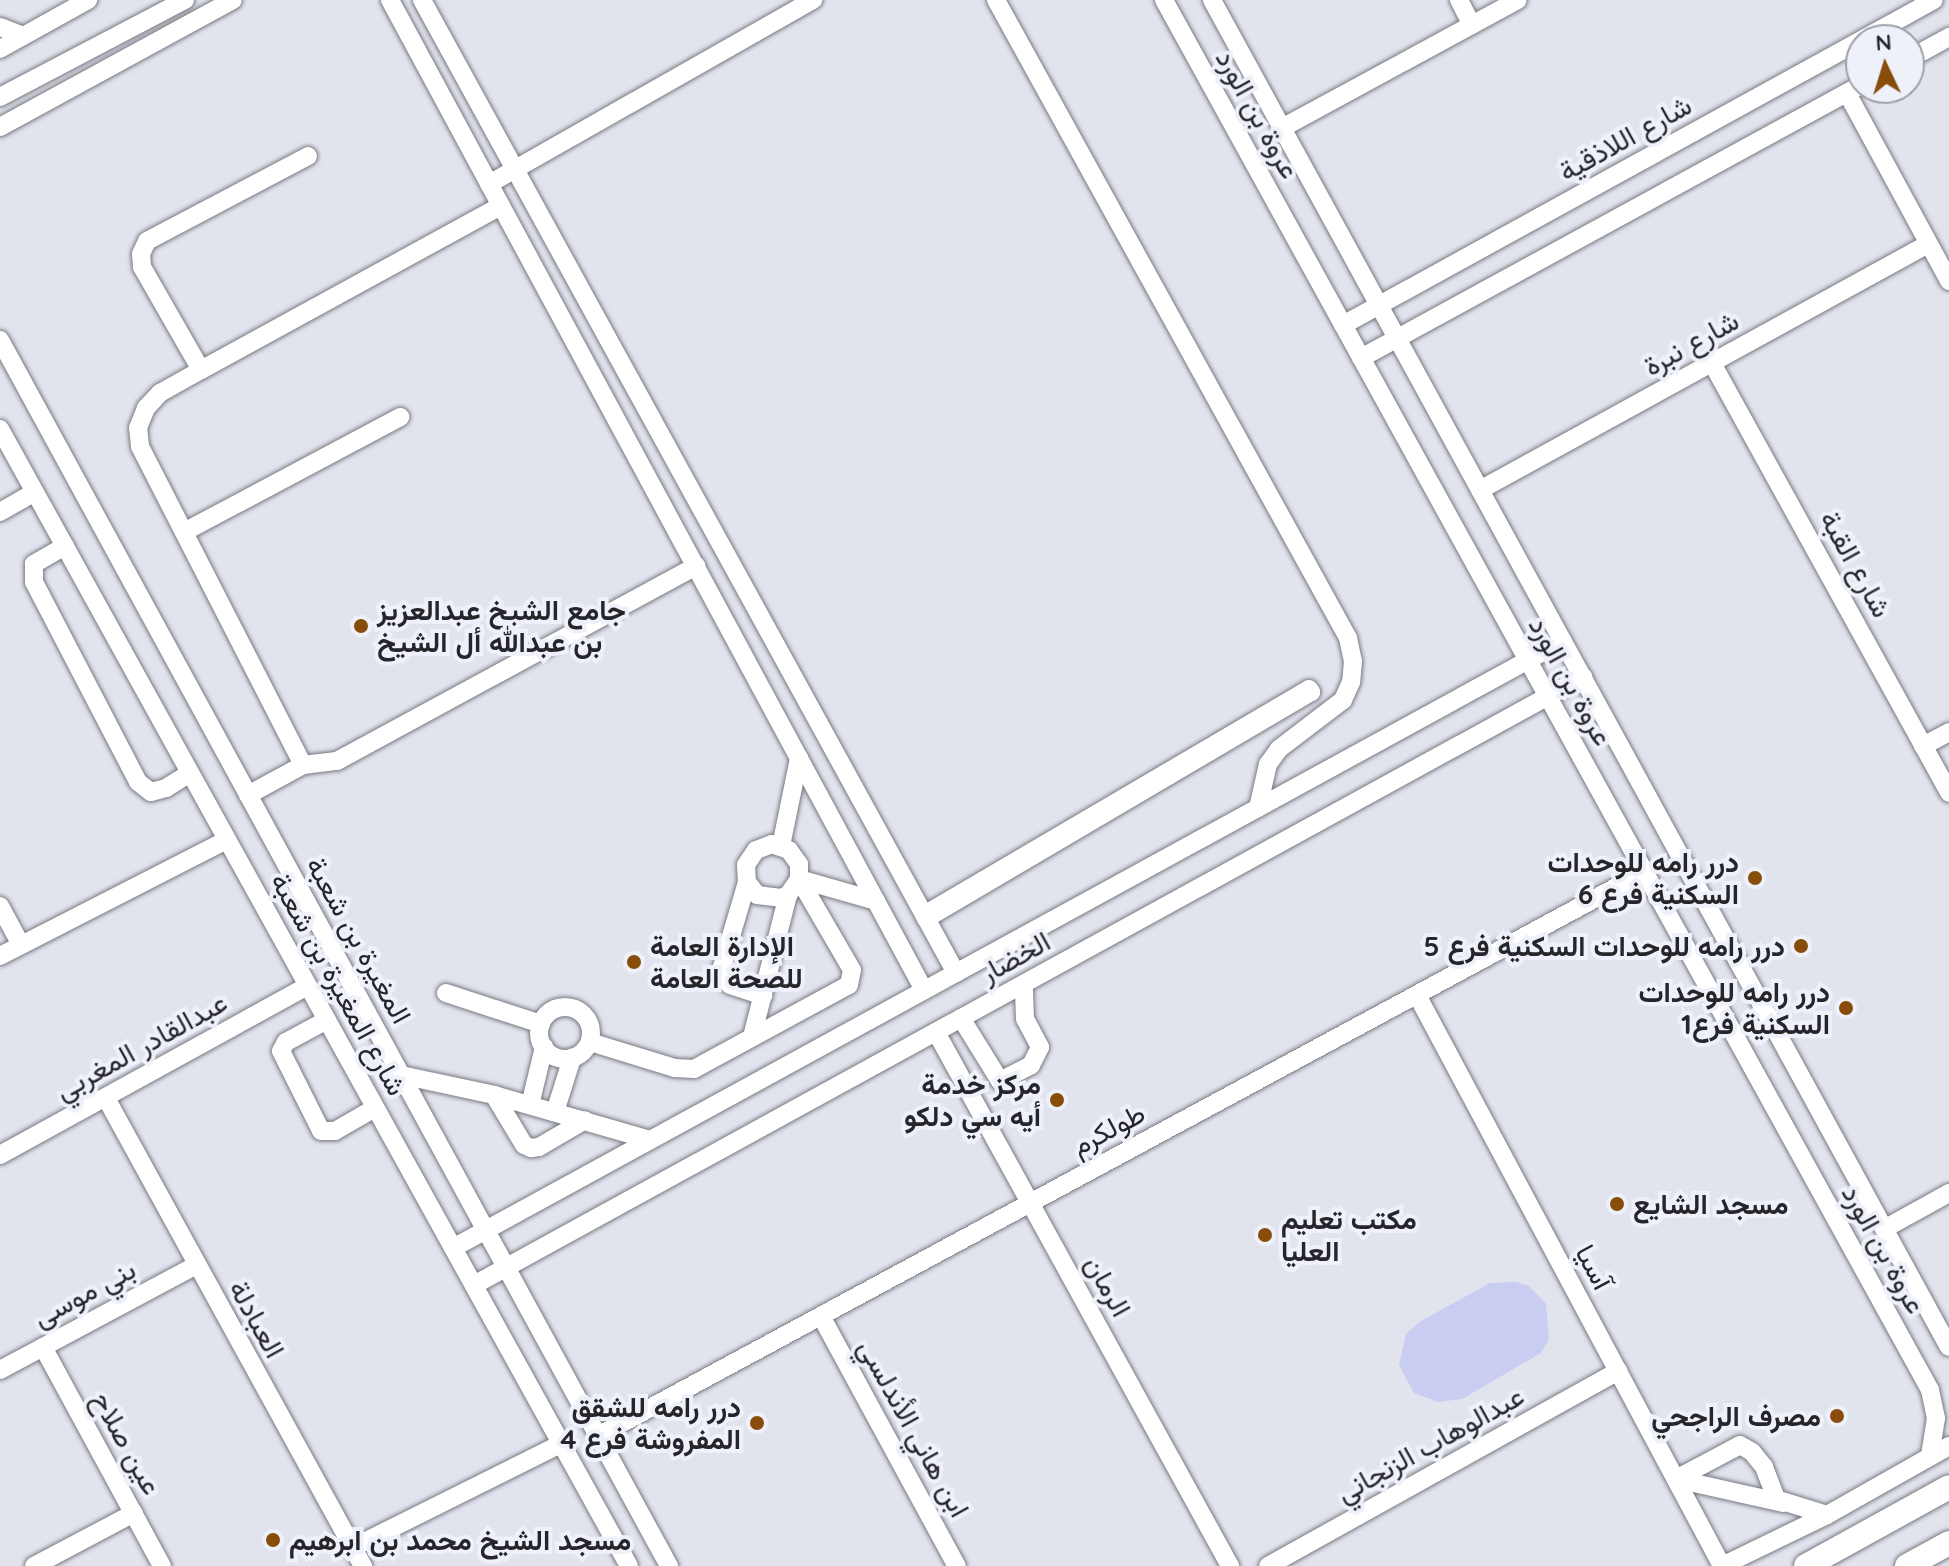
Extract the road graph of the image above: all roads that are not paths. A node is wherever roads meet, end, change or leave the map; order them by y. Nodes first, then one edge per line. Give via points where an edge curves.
1 (88, 0) edge
2 (185, 0) edge
3 (233, 0) edge
4 (390, 0) edge
5 (422, 0) edge
6 (813, 0) edge
7 (996, 0) edge
8 (1164, 0) edge
9 (1212, 0) edge
10 (1459, 0) edge
11 (1518, 0) edge
12 (1934, 0) edge
13 (156, 15) junction
14 (1472, 25) junction
15 (0, 27) edge
16 (21, 35) junction
17 (167, 36) junction
18 (1949, 37) edge
19 (0, 49) edge
20 (1925, 50) edge
21 (1845, 94) edge
22 (0, 97) edge
23 (1861, 104) edge
24 (0, 127) edge
25 (1282, 128) junction
26 (308, 156) dead end
27 (515, 169) junction
28 (489, 184) junction
29 (501, 206) junction
30 (1928, 244) junction
31 (1949, 281) edge
32 (1379, 305) junction
33 (1343, 325) junction
34 (1397, 338) junction
35 (0, 340) edge
36 (1361, 358) junction
37 (1712, 363) junction
38 (624, 368) junction
39 (201, 370) junction
40 (596, 383) junction
41 (400, 417) dead end
42 (0, 429) edge
43 (7, 458) edge
44 (1480, 490) junction
45 (35, 492) junction
46 (0, 512) edge
47 (184, 532) junction
48 (65, 546) junction
49 (696, 566) junction
50 (756, 608) junction
51 (726, 623) junction
52 (1563, 641) junction
53 (1528, 661) junction
54 (1583, 677) junction
55 (1548, 697) junction
56 (1949, 732) edge
57 (1923, 746) junction
58 (799, 758) junction
59 (303, 765) junction
60 (190, 773) junction
61 (1949, 793) edge
62 (248, 795) junction
63 (1258, 808) junction
64 (227, 840) junction
65 (781, 846) junction
66 (1644, 872) junction
67 (747, 882) junction
68 (794, 887) junction
69 (0, 906) edge
70 (881, 909) junction
71 (922, 912) junction
72 (21, 945) junction
73 (0, 956) edge
74 (956, 973) junction
75 (1024, 984) junction
76 (308, 986) junction
77 (924, 990) junction
78 (446, 993) dead end
79 (1417, 995) junction
80 (763, 996) junction
81 (961, 1018) junction
82 (327, 1020) junction
83 (541, 1024) junction
84 (936, 1032) junction
85 (752, 1037) junction
86 (590, 1042) junction
87 (544, 1047) junction
88 (572, 1058) junction
89 (401, 1075) junction
90 (494, 1095) junction
91 (106, 1098) junction
92 (530, 1105) junction
93 (375, 1108) junction
94 (555, 1112) junction
95 (585, 1120) junction
96 (650, 1140) junction
97 (0, 1155) edge
98 (1949, 1193) edge
99 (1030, 1203) junction
100 (1884, 1229) junction
101 (485, 1230) junction
102 (453, 1248) junction
103 (195, 1266) junction
104 (506, 1268) junction
105 (474, 1285) junction
106 (821, 1316) junction
107 (43, 1347) junction
108 (1949, 1347) edge
109 (0, 1370) edge
110 (1618, 1371) junction
111 (1940, 1390) edge
112 (598, 1436) junction
113 (561, 1444) junction
114 (1949, 1446) edge
115 (1930, 1457) junction
116 (1676, 1479) junction
117 (1949, 1487) edge
118 (1783, 1503) junction
119 (134, 1513) junction
120 (1827, 1515) junction
121 (1949, 1543) edge
122 (352, 1548) junction
123 (34, 1566) edge
124 (162, 1566) edge
125 (363, 1566) edge
126 (629, 1566) edge
127 (669, 1566) edge
128 (957, 1566) edge
129 (1230, 1566) edge
130 (1268, 1566) edge
131 (1722, 1566) edge
132 (1806, 1566) edge
133 (1907, 1566) edge

1 - 16 street
2 - 13 street
3 - 17 street
4 - 28 street
5 - 27 street
6 - 27 street
7 - 63 street via 1348,638 1353,661 1343,700 1279,749 1268,764
8 - 33 street, عروة بن الورد
9 - 25 street, عروة بن الورد
10 - 14 street
11 - 14 street
12 - 32 street, شارع اللاذقية
13 - 17 street
13 - 22 street
14 - 25 street
15 - 16 street
16 - 19 street
17 - 24 street
18 - 20 street
21 - 34 street
23 - 30 street
25 - 32 street, عروة بن الورد
26 - 39 street via 147,241 142,267
27 - 28 street
27 - 38 street
28 - 29 street
29 - 39 street
29 - 40 street
30 - 31 street
30 - 37 street, شارع نبرة
32 - 33 street, شارع اللاذقية
32 - 34 street, عروة بن الورد
33 - 36 street, عروة بن الورد
34 - 36 street
34 - 44 street, عروة بن الورد
35 - 62 street, المغيرة بن شعبة
36 - 53 street, عروة بن الورد
37 - 44 street, شارع نبرة
37 - 57 street, شارع القبة
38 - 40 street
38 - 50 street
39 - 47 street via 160,393 138,428 140,446
40 - 49 street
41 - 47 street
42 - 43 street, شارع المغيرة بن شعبة
43 - 45 street, شارع المغيرة بن شعبة
44 - 52 street, عروة بن الورد
45 - 46 street
45 - 48 street, شارع المغيرة بن شعبة
47 - 59 street
48 - 60 street, شارع المغيرة بن شعبة
48 - 60 street via 34,564 34,582 138,782 151,792
49 - 51 street
49 - 59 street via 337,761
50 - 51 street
50 - 71 street
51 - 58 street
52 - 53 street, الخضار
52 - 54 street, عروة بن الورد
53 - 55 street, عروة بن الورد
53 - 63 street, الخضار
54 - 55 street, الخضار
54 - 100 street, عروة بن الورد
55 - 66 street, عروة بن الورد
55 - 75 street, الخضار
56 - 57 street
57 - 61 street, شارع القبة
58 - 65 street
58 - 70 street
59 - 62 street
60 - 64 street, شارع المغيرة بن شعبة
62 - 89 street, المغيرة بن شعبة
63 - 74 street, الخضار
64 - 72 street
64 - 76 street, شارع المغيرة بن شعبة
65 - 67 street via 763,846 749,857
65 - 68 street via 795,856
66 - 79 street, طولكرم
66 - 111 street, عروة بن الورد
67 - 68 street via 765,898
67 - 80 street via 722,967 730,985
68 - 70 street
68 - 80 street
68 - 85 street via 853,978 849,985
69 - 72 street
70 - 71 street
70 - 77 street
71 - 71 street via 1311,692 1309,689
71 - 74 street
72 - 73 street
74 - 77 street, الخضار
75 - 81 street, الخضار
75 - 81 street via 1025,1019 1040,1047 1031,1065 1000,1081
76 - 82 street, شارع المغيرة بن شعبة
76 - 91 street, عبدالقادر المغربي
77 - 96 street, الخضار
78 - 83 street
79 - 99 street, طولكرم
79 - 110 street, آسيا
80 - 85 street
81 - 84 street, الخضار
82 - 93 street, شارع المغيرة بن شعبة
82 - 93 street via 286,1042 281,1051 321,1131 335,1131
83 - 86 street via 558,1007 574,1008 591,1026
83 - 87 street
84 - 99 street, الرمان
84 - 104 street, الخضار
85 - 86 street via 684,1070
86 - 88 street
87 - 88 street via 556,1057
87 - 92 street
88 - 94 street
89 - 90 street
89 - 101 street, المغيرة بن شعبة
90 - 92 street
90 - 95 street via 524,1145 531,1148
91 - 97 street, عبدالقادر المغربي
91 - 103 street, العبادلة
92 - 94 street
93 - 102 street, شارع المغيرة بن شعبة
94 - 95 street
95 - 96 street
96 - 101 street, الخضار
98 - 100 street
99 - 106 street, طولكرم
99 - 129 street, الرمان
100 - 108 street, عروة بن الورد
101 - 102 street, الخضار
101 - 104 street, المغيرة بن شعبة
102 - 105 street, شارع المغيرة بن شعبة
103 - 107 street, بني موسى
103 - 122 street, العبادلة
104 - 105 street, الخضار
104 - 112 street, المغيرة بن شعبة
105 - 113 street, شارع المغيرة بن شعبة
106 - 112 street, طولكرم
106 - 128 street, ابن هاني الأندلسي
107 - 109 street, بني موسى
107 - 119 street, عين صلاح
110 - 116 street, آسيا
110 - 130 street, عبدالوهاب الزنجاني
111 - 115 street
112 - 127 street, المغيرة بن شعبة
113 - 122 street
113 - 126 street, شارع المغيرة بن شعبة
114 - 115 street
115 - 120 street
116 - 118 street
116 - 118 street via 1740,1445 1764,1467 1776,1499
116 - 131 street, آسيا
117 - 132 main road
118 - 120 street
119 - 123 street
119 - 124 street, عين صلاح
120 - 131 street
121 - 133 main road
122 - 125 street, العبادلة

